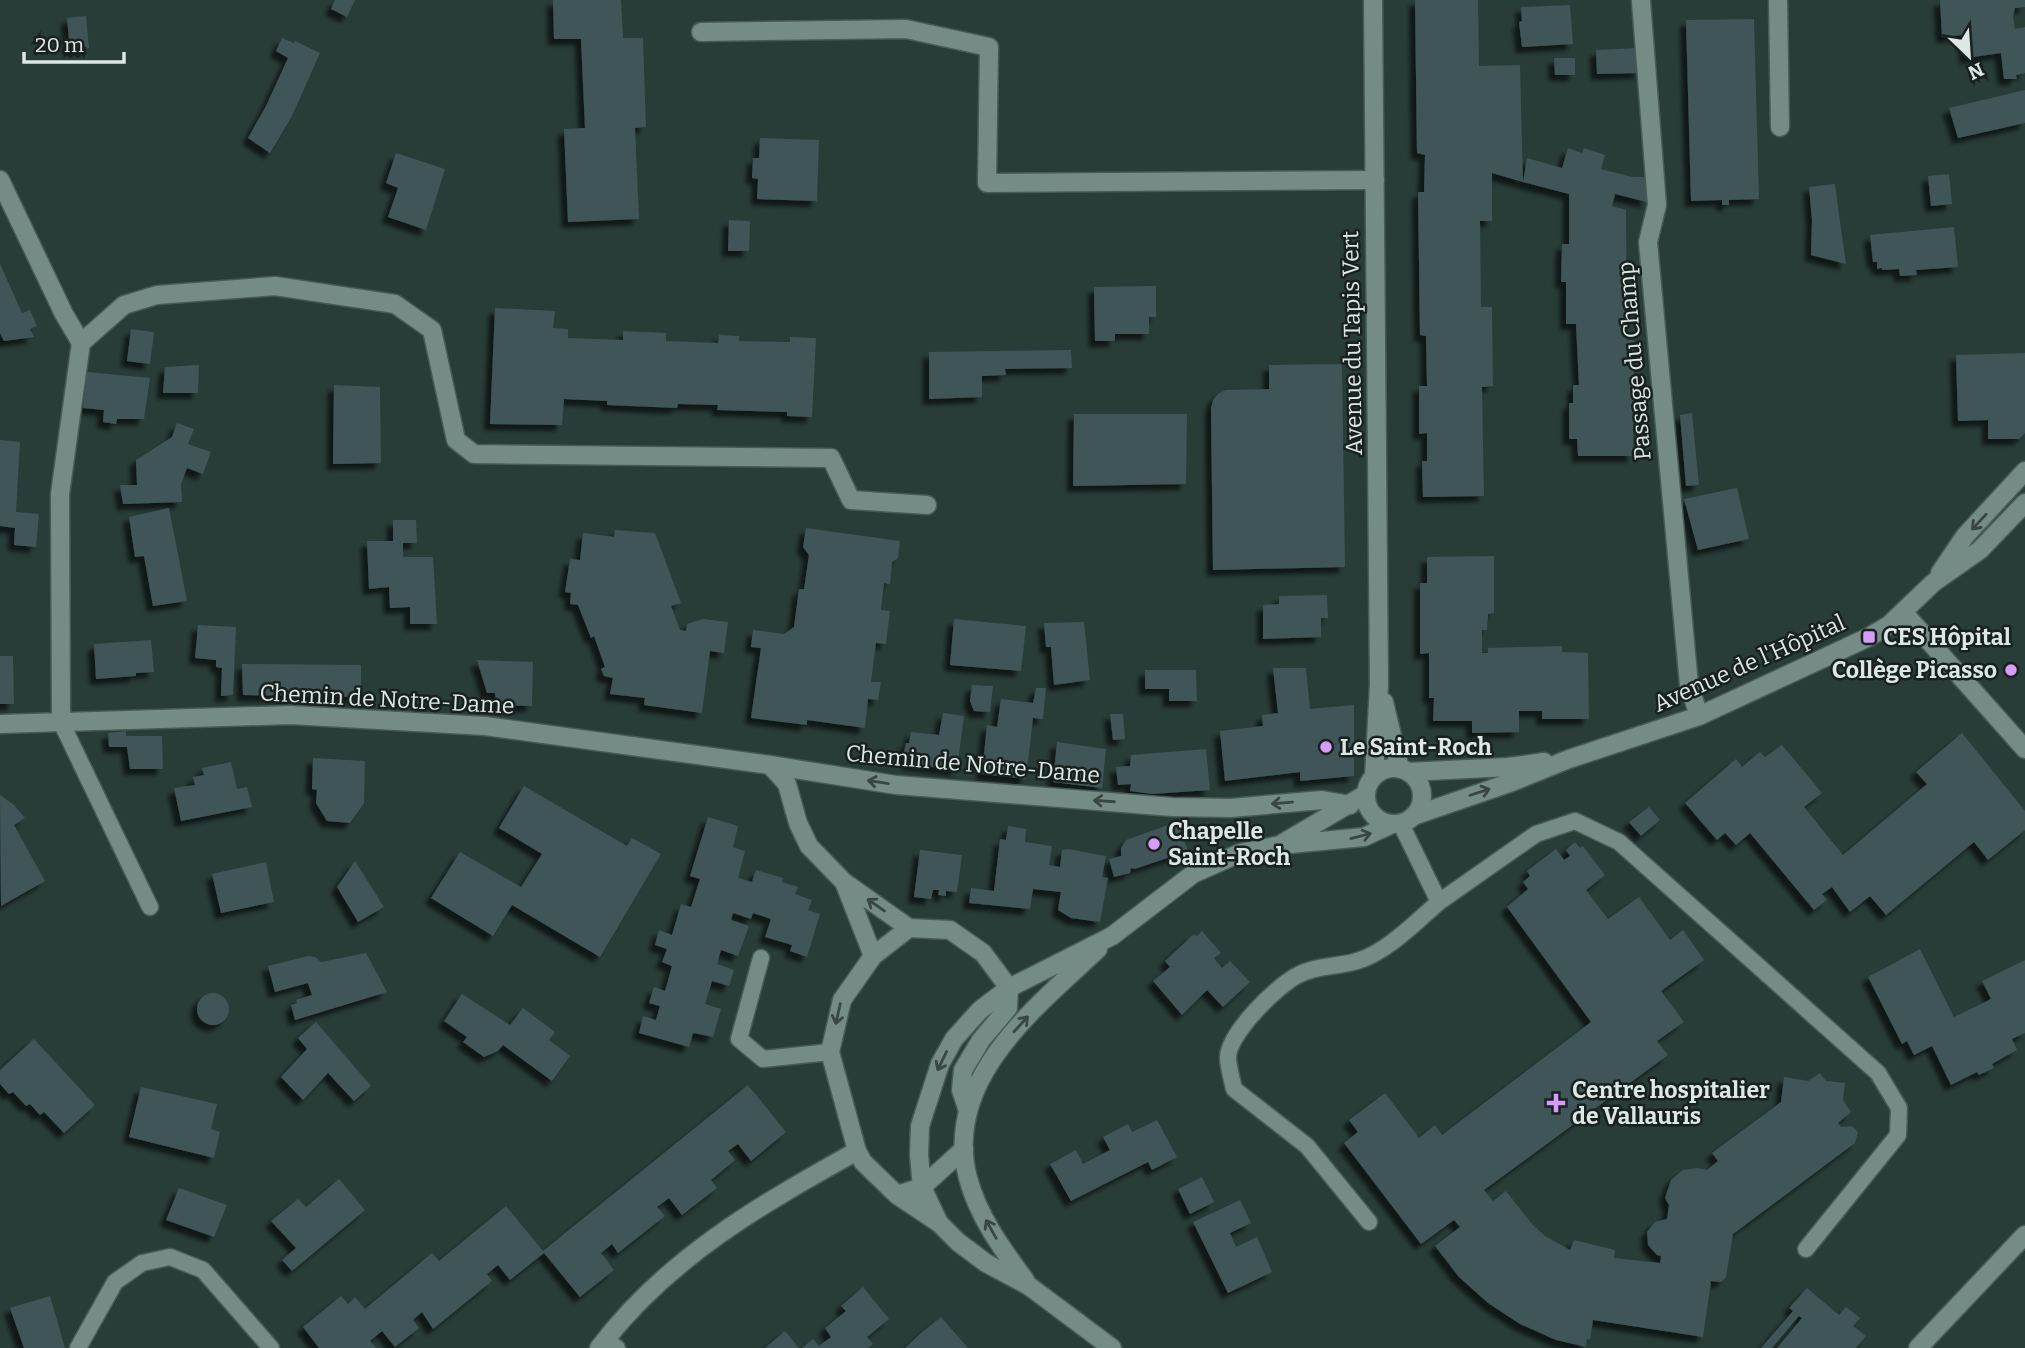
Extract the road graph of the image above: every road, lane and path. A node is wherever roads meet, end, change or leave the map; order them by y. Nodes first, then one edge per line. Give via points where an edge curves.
1 (1373, 0) edge
2 (1778, 0) edge
3 (1642, 1) edge
4 (701, 32) dead end
5 (1780, 127) dead end
6 (0, 180) edge
7 (1376, 180) junction
8 (81, 343) junction
9 (2025, 471) edge
10 (2025, 503) edge
11 (927, 505) dead end
12 (1933, 583) junction
13 (1904, 613) junction
14 (1379, 685) junction
15 (1699, 716) junction
16 (61, 722) junction
17 (0, 724) edge
18 (2025, 749) edge
19 (1569, 759) junction
20 (770, 765) junction
21 (1404, 770) junction
22 (1374, 776) junction
23 (1366, 794) junction
24 (1350, 805) junction
25 (1403, 821) junction
26 (1280, 845) junction
27 (844, 882) junction
28 (1439, 902) junction
29 (150, 907) dead end
30 (909, 928) junction
31 (1112, 936) junction
32 (873, 956) junction
33 (761, 958) dead end
34 (1009, 988) junction
35 (830, 1052) junction
36 (968, 1111) junction
37 (964, 1149) junction
38 (857, 1152) junction
39 (922, 1187) junction
40 (897, 1195) junction
41 (939, 1223) junction
42 (1369, 1223) dead end
43 (2025, 1235) edge
44 (1806, 1249) dead end
45 (1029, 1286) junction
46 (607, 1345) edge
47 (78, 1348) edge
48 (271, 1348) edge
49 (1112, 1348) edge
50 (1918, 1348) edge

1 - 7 street, Avenue du Tapis Vert
2 - 5 street
3 - 15 street, Passage du Champ via 1657,205 1648,242 1689,685
4 - 7 street via 906,29 989,47 987,183
6 - 8 street
7 - 14 street, Avenue du Tapis Vert
8 - 11 street via 124,305 157,295 275,286 395,304 432,330 456,439 474,454 831,458 851,500
8 - 16 street via 60,494
9 -> 12 street, Avenue de l'Hôpital via 1965,537
10 - 12 street, Avenue de l'Hôpital via 1980,550
12 - 13 street, Avenue de l'Hôpital
13 - 15 street, Avenue de l'Hôpital via 1869,637
13 - 18 street
14 - 21 street, Avenue du Tapis Vert
14 - 22 street, Avenue du Tapis Vert
15 - 19 street, Avenue de l'Hôpital
16 - 17 street, Chemin de Notre-Dame
16 - 20 street, Chemin de Notre-Dame via 291,715 485,726
16 - 29 lane
19 - 21 street, Avenue de l'Hôpital via 1508,767
25 -> 19 street, Avenue de l'Hôpital
24 -> 20 street, Chemin de Notre-Dame via 1322,800 1231,808 1172,807 897,785
20 - 27 street via 788,784 809,846
21 - 22 street
21 - 25 street via 1416,778 1422,796
22 - 23 street
23 - 24 street
23 - 25 street via 1376,818
24 - 26 street
26 -> 25 street, Avenue de l'Hôpital via 1364,837
25 - 28 lane
26 - 31 street via 1240,853 1193,874
30 -> 27 street
27 - 32 street
28 - 42 lane via 1389,944 1358,961 1299,974 1267,998 1242,1027 1228,1056 1234,1089 1307,1146
28 - 44 lane via 1536,834 1575,821 1619,842 1878,1073 1899,1108 1898,1135
30 - 32 street
30 - 34 street via 950,930 983,953
31 - 34 street
36 -> 31 street via 989,1063 1011,1035
32 -> 35 street via 842,1000
33 - 35 lane via 739,1040 763,1059
34 - 36 street via 1008,1008 962,1070 961,1090
34 -> 39 street via 980,1010 954,1039 940,1064 920,1126
35 - 38 street
36 - 37 street
37 - 39 street
45 -> 37 street via 981,1212 968,1178
38 - 40 street
38 - 46 street via 784,1191 695,1250 618,1322
39 - 40 street
39 - 41 street
40 - 41 street
41 - 45 street via 986,1262
43 - 50 street
45 - 49 street
47 - 48 lane via 115,1282 142,1263 170,1257 203,1270

